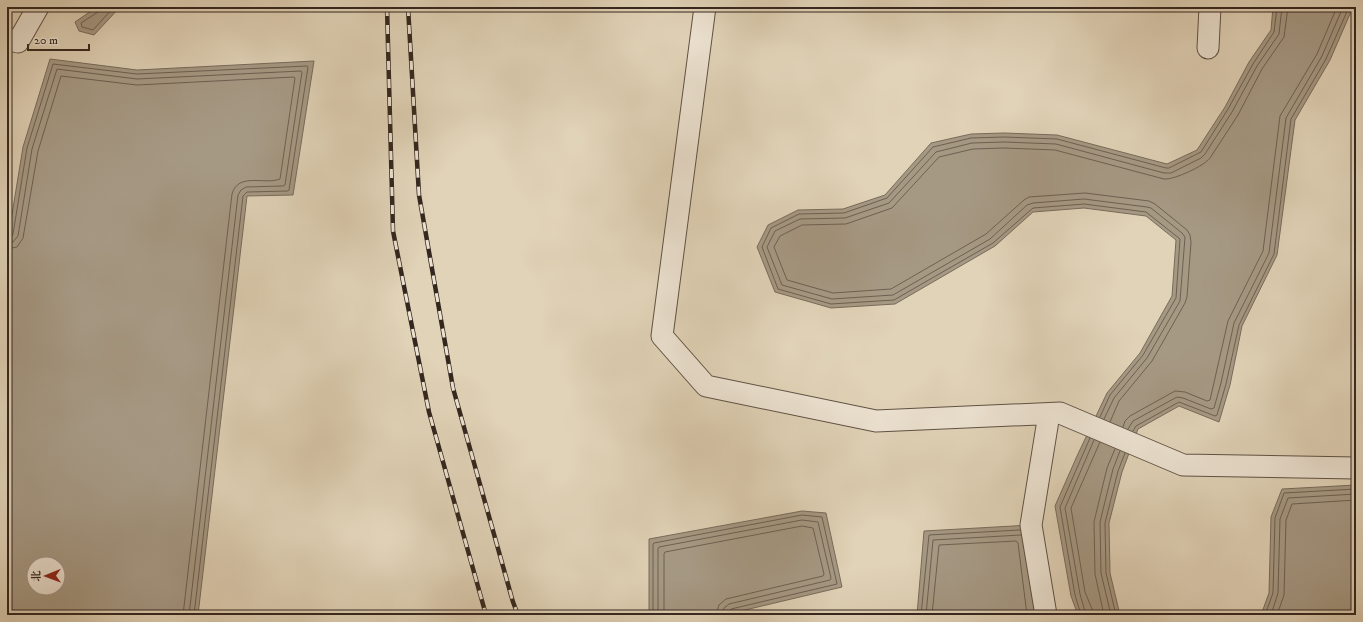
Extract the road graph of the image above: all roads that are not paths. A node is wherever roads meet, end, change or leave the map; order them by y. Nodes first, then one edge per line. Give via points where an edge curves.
1 (38, 7) edge
2 (705, 7) edge
3 (1210, 7) edge
4 (12, 41) edge
5 (1208, 48) dead end
6 (1049, 414) junction
7 (1356, 468) edge
8 (1046, 615) edge

1 - 4 street
2 - 6 street via 662,336 706,386 868,419
3 - 5 street
6 - 7 street via 1060,413 1183,465
6 - 8 street via 1031,525

